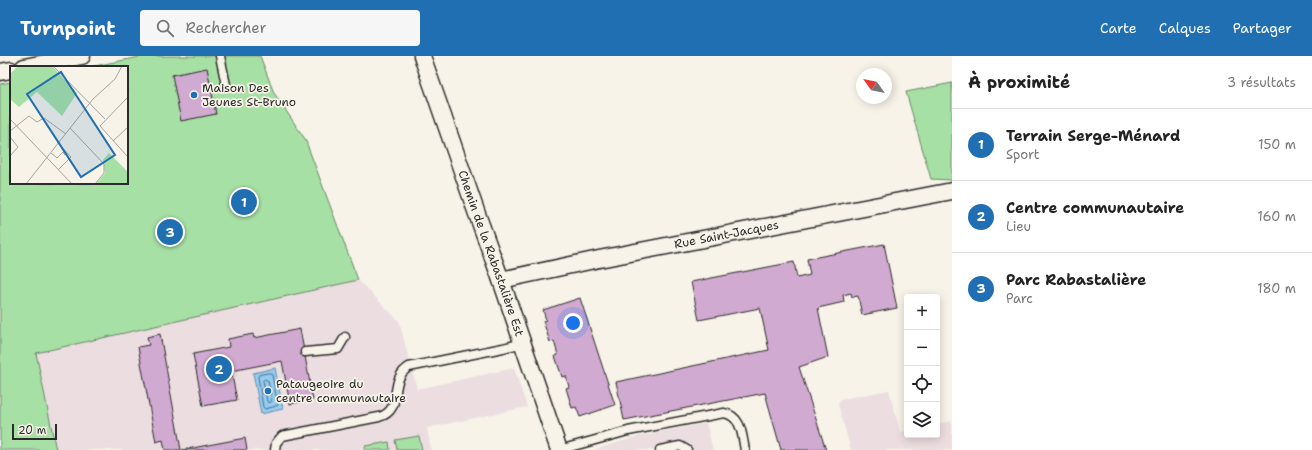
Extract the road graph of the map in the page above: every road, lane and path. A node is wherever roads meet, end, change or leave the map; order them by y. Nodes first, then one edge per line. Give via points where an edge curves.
1 (82, 56) edge
2 (220, 56) edge
3 (422, 56) edge
4 (29, 66) edge
5 (10, 70) edge
6 (0, 72) edge
7 (226, 86) dead end
8 (952, 191) edge
9 (501, 280) junction
10 (345, 337) dead end
11 (523, 343) junction
12 (305, 352) dead end
13 (275, 450) edge
14 (559, 450) edge
15 (660, 450) edge
16 (686, 450) edge
17 (745, 450) edge

1 - 4 street
2 - 7 lane
3 - 9 street, Chemin de la Rabastalière Est
5 - 6 street
8 - 9 street, Rue Saint-Jacques
9 - 11 street, Chemin de la Rabastalière Est
10 - 12 lane via 338,349
11 - 13 lane via 409,367 398,378 393,406 386,415 282,436 276,443
11 - 14 street, Chemin de la Rabastalière Est
14 - 17 lane via 628,431 724,413 735,417 739,423
15 - 16 lane via 680,446

